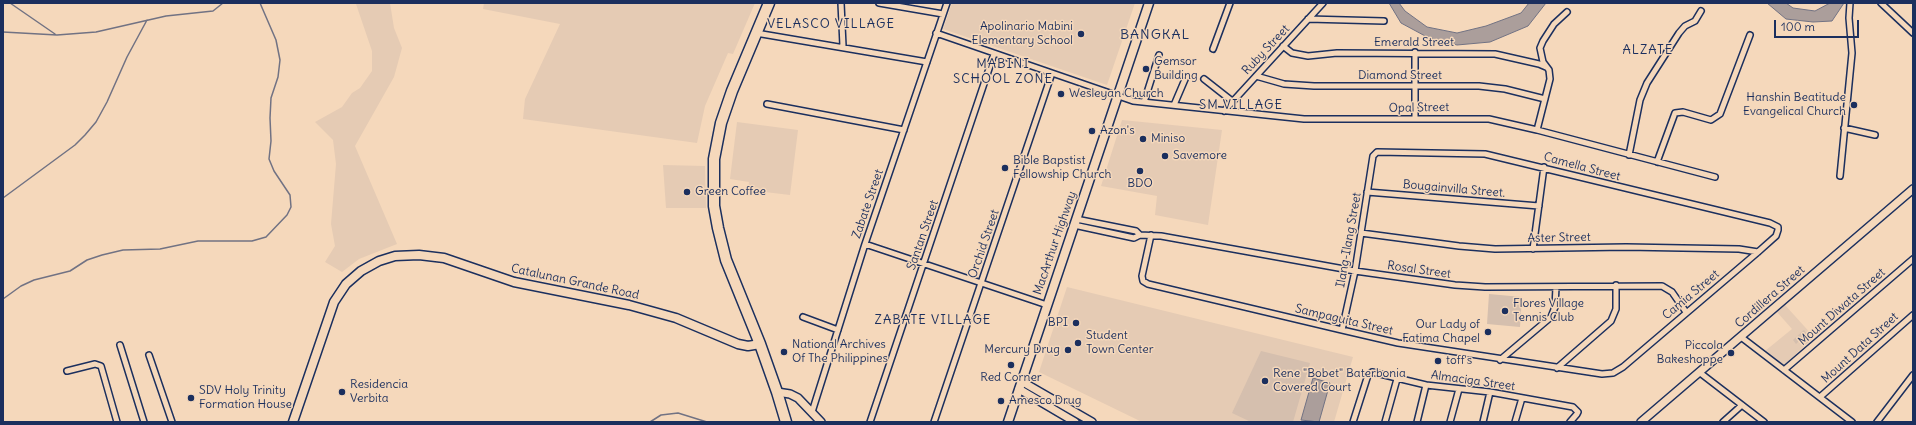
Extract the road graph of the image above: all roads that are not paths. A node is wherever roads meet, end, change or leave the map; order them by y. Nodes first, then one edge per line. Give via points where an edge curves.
1 (769, 3) edge
2 (841, 3) edge
3 (879, 3) edge
4 (946, 3) edge
5 (1149, 3) edge
6 (1230, 3) edge
7 (1323, 3) edge
8 (1850, 3) edge
9 (1881, 3) edge
10 (1701, 11) dead end
11 (1567, 12) dead end
12 (943, 14) junction
13 (1308, 19) junction
14 (1384, 21) dead end
15 (756, 33) junction
16 (936, 33) junction
17 (1913, 34) edge
18 (1750, 35) dead end
19 (843, 46) junction
20 (1283, 46) junction
21 (1214, 49) dead end
22 (1415, 52) junction
23 (994, 54) junction
24 (1159, 55) dead end
25 (927, 62) junction
26 (1546, 68) junction
27 (1052, 73) junction
28 (1256, 76) junction
29 (1186, 77) dead end
30 (1204, 79) dead end
31 (1415, 86) junction
32 (1118, 95) junction
33 (1545, 99) junction
34 (1232, 101) junction
35 (1144, 102) junction
36 (767, 104) dead end
37 (1174, 105) junction
38 (1224, 111) junction
39 (1415, 119) junction
40 (1844, 128) junction
41 (904, 130) junction
42 (1538, 130) junction
43 (1875, 134) dead end
44 (1375, 153) joint
45 (1629, 155) junction
46 (1657, 162) junction
47 (1544, 167) junction
48 (1840, 176) dead end
49 (1715, 177) dead end
50 (1913, 189) edge
51 (1367, 192) junction
52 (1539, 206) junction
53 (1075, 222) junction
54 (1778, 230) joint
55 (1361, 233) junction
56 (1151, 235) junction
57 (865, 244) junction
58 (1533, 249) junction
59 (1758, 252) junction
60 (1913, 259) edge
61 (924, 264) junction
62 (1355, 271) junction
63 (981, 283) junction
64 (1616, 285) junction
65 (1556, 287) junction
66 (1047, 305) junction
67 (1686, 312) junction
68 (1913, 315) edge
69 (803, 317) dead end
70 (838, 330) junction
71 (1342, 330) junction
72 (1741, 337) junction
73 (760, 344) junction
74 (120, 345) dead end
75 (149, 355) dead end
76 (1500, 360) junction
77 (1557, 368) junction
78 (1784, 370) junction
79 (67, 371) dead end
80 (1699, 372) junction
81 (1613, 373) joint
82 (1913, 375) edge
83 (1396, 379) junction
84 (1020, 385) junction
85 (1426, 385) junction
86 (1459, 389) junction
87 (777, 392) junction
88 (1490, 392) junction
89 (1820, 397) junction
90 (1522, 398) junction
91 (1742, 405) junction
92 (812, 412) junction
93 (1080, 415) junction
94 (118, 422) edge
95 (144, 422) edge
96 (172, 422) edge
97 (293, 422) edge
98 (786, 422) edge
99 (821, 422) edge
100 (870, 422) edge
101 (934, 422) edge
102 (1008, 422) edge
103 (1075, 422) edge
104 (1092, 422) edge
105 (1353, 422) edge
106 (1385, 422) edge
107 (1417, 422) edge
108 (1450, 422) edge
109 (1483, 422) edge
110 (1515, 422) edge
111 (1570, 422) edge
112 (1641, 422) edge
113 (1723, 422) edge
114 (1764, 422) edge
115 (1852, 422) edge
116 (1878, 422) edge

1 - 15 highway
2 - 19 street
3 - 12 street
4 - 12 street, Zabate Street
5 - 32 main road, MacArthur Highway
6 - 21 street
7 - 13 street, Ruby Street
8 - 40 street via 1852,54
9 - 17 street
10 - 45 street via 1695,21 1679,33 1647,83 1640,100
11 - 26 street via 1554,24 1543,41 1540,54
12 - 16 street, Zabate Street
13 - 14 street
13 - 20 street, Ruby Street
15 - 19 street
15 - 73 highway via 726,107 717,142 713,178 715,213 722,243
16 - 23 street, Opal Street
16 - 25 street, Zabate Street
18 - 46 street via 1720,114 1711,120 1683,112 1675,113
19 - 25 street
20 - 22 street, Emerald Street via 1292,53 1308,56
20 - 28 street, Ruby Street
22 - 26 street, Emerald Street via 1494,54 1539,64
22 - 31 street
23 - 27 street, Opal Street
23 - 61 street, Santan Street
24 - 35 street
25 - 41 street, Zabate Street
26 - 33 street via 1549,70 1550,79
27 - 32 street, Opal Street
27 - 63 street, Orchid Street
28 - 31 street, Diamond Street via 1296,86
28 - 34 street, Ruby Street
29 - 37 street
30 - 34 street
31 - 33 street, Diamond Street via 1492,87
31 - 39 street
32 - 35 street, Opal Street
32 - 53 main road, MacArthur Highway
33 - 42 street
34 - 38 street, Ruby Street
35 - 37 street, Opal Street
36 - 41 street
37 - 38 street, Opal Street
38 - 39 street, Opal Street via 1318,119
39 - 42 street, Opal Street via 1489,119
40 - 43 street
40 - 48 street
41 - 57 street, Zabate Street
42 - 45 street, Opal Street
44 - 47 street, Camella Street via 1485,154
44 - 51 street, Ilang-Ilang Street
45 - 46 street, Opal Street
46 - 49 street, Opal Street
47 - 52 street
47 - 54 street, Camella Street via 1770,223 1778,227
50 - 72 street, Cordillera Street
51 - 52 street, Bougainvilla Street.
51 - 55 street, Ilang-Ilang Street
52 - 58 street
53 - 56 street, Rosal Street
53 - 66 main road, MacArthur Highway
54 - 59 street, Camia Street via 1776,236
55 - 58 street, Aster Street via 1459,246
55 - 62 street, Ilang-Ilang Street
56 - 62 street, Rosal Street
56 - 71 street, Sampaguita Street via 1142,276 1145,283
57 - 61 street
57 - 70 street, Zabate Street
58 - 59 street, Aster Street via 1626,247 1739,249
59 - 67 street, Camia Street
60 - 78 street, Mount Diwata Street
61 - 63 street
61 - 100 street, Santan Street
62 - 65 street, Rosal Street via 1472,286
62 - 71 street, Ilang-Ilang Street
63 - 66 street
63 - 101 street, Orchid Street
64 - 65 street, Rosal Street
64 - 67 street, Rosal Street via 1666,287
64 - 77 street via 1616,309 1611,321
65 - 76 street via 1555,307 1551,317
66 - 84 main road, MacArthur Highway
67 - 81 street, Camia Street
68 - 89 street, Mount Data Street
69 - 70 street
70 - 92 street, Zabate Street
71 - 76 street, Sampaguita Street via 1398,343
72 - 78 street
72 - 80 street, Cordillera Street
73 - 87 highway
73 - 97 main road, Catalunan Grande Road via 738,344 676,318 629,304 514,282 444,258 395,256 379,261 358,274 346,284 334,302
74 - 95 street
75 - 96 street
76 - 77 street, Sampaguita Street
77 - 81 street, Sampaguita Street
78 - 89 street
79 - 94 street via 95,364 101,366
80 - 91 street
80 - 112 street, Cordillera Street
82 - 116 street
83 - 85 street, Almaciga Street
83 - 105 street, Almaciga Street via 1370,372
83 - 106 street
84 - 93 street
84 - 102 main road, MacArthur Highway
84 - 103 street
85 - 86 street, Almaciga Street
85 - 107 street
86 - 88 street, Almaciga Street
86 - 108 street
87 - 92 street via 794,395
87 - 98 highway
88 - 90 street, Almaciga Street
88 - 109 street
89 - 115 street
90 - 110 street
90 - 111 street, Almaciga Street via 1573,407 1578,412
91 - 113 street
91 - 114 street
92 - 99 street
93 - 103 street
93 - 104 street

